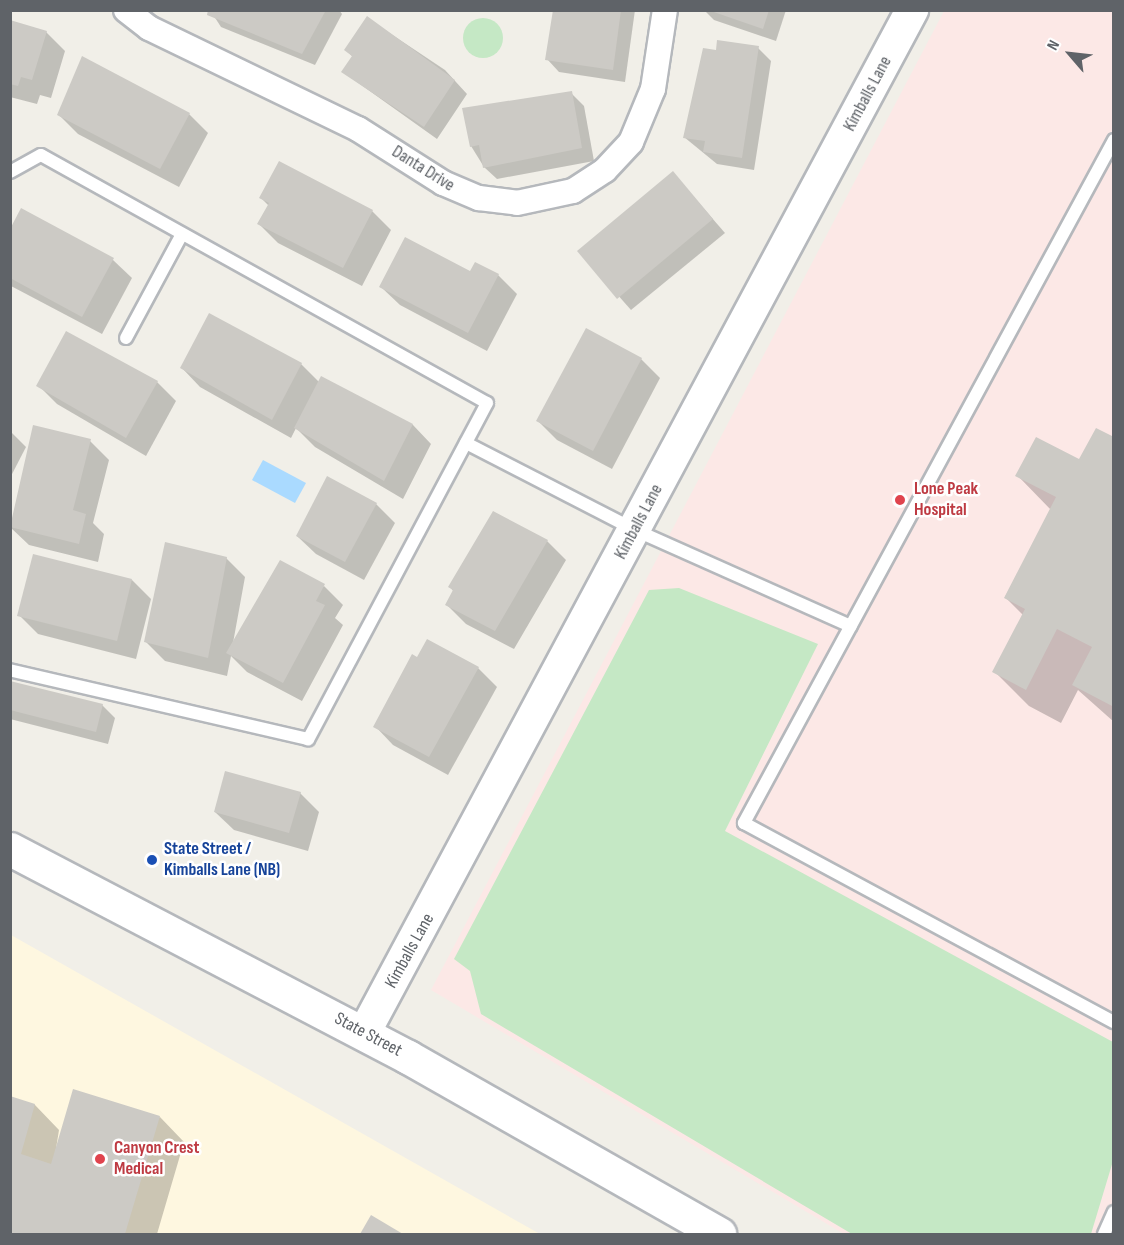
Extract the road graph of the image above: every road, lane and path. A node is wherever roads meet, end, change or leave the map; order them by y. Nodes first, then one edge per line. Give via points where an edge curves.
1 (126, 10) edge
2 (664, 10) edge
3 (912, 10) edge
4 (1113, 140) edge
5 (10, 172) edge
6 (182, 234) junction
7 (126, 338) dead end
8 (466, 443) junction
9 (635, 530) junction
10 (851, 626) junction
11 (10, 670) edge
12 (10, 849) edge
13 (1113, 1022) edge
14 (364, 1033) junction
15 (1113, 1212) edge
16 (719, 1234) edge
17 (1104, 1234) edge

1 - 2 street, Danta Drive via 149,28 358,129 443,183 479,198 518,203 573,190 605,170 631,142 653,89
3 - 9 street, Kimballs Lane
4 - 10 lane
5 - 6 lane via 40,155
6 - 7 lane
6 - 8 lane via 487,403
8 - 9 lane
8 - 11 lane via 308,739
9 - 10 lane
9 - 14 street, Kimballs Lane
10 - 13 lane via 744,823
12 - 14 main road, State Street
14 - 16 main road, State Street
15 - 17 lane

